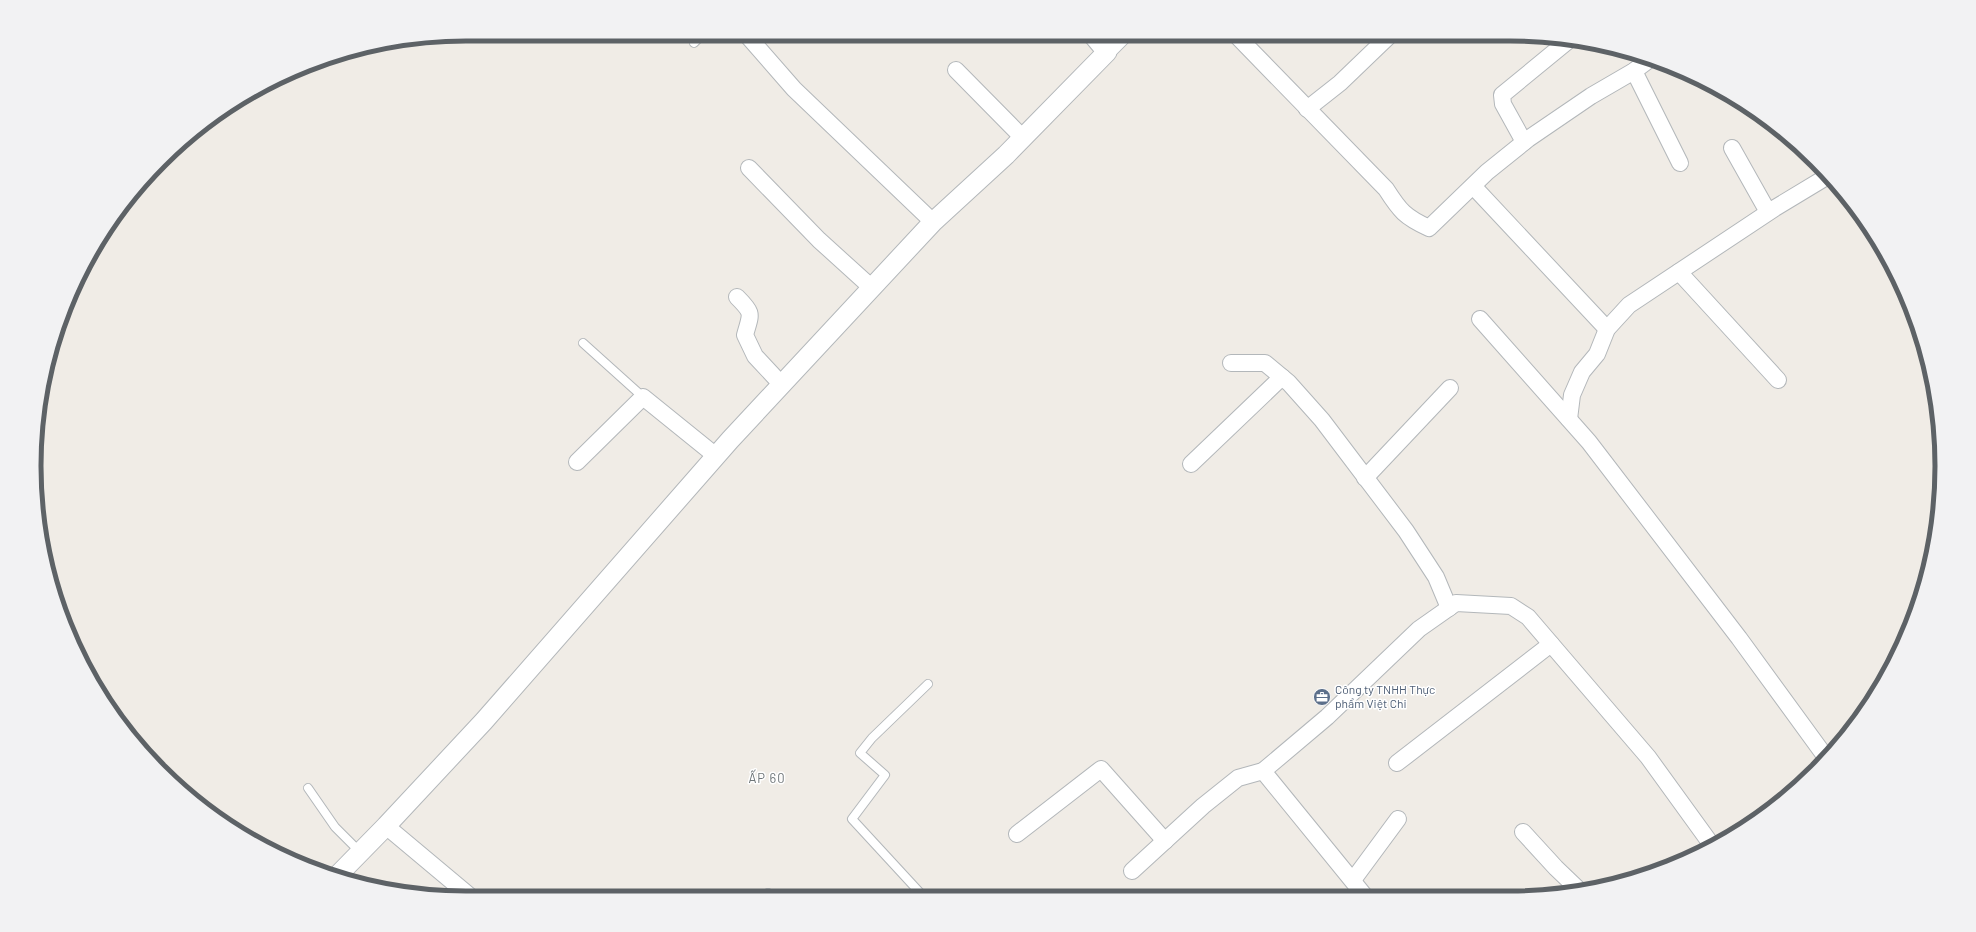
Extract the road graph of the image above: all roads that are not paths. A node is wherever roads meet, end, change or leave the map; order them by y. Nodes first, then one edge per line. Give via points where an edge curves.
1 (752, 41) edge
2 (1098, 41) edge
3 (1118, 41) edge
4 (1242, 41) edge
5 (1384, 41) edge
6 (1562, 45) edge
7 (1107, 52) junction
8 (1644, 63) edge
9 (956, 70) dead end
10 (1634, 71) junction
11 (1307, 109) junction
12 (1023, 138) junction
13 (1524, 142) junction
14 (1732, 148) dead end
15 (1680, 163) dead end
16 (749, 168) dead end
17 (1823, 179) edge
18 (1473, 186) junction
19 (1768, 212) junction
20 (933, 222) junction
21 (1679, 272) junction
22 (872, 288) junction
23 (737, 297) dead end
24 (1480, 319) dead end
25 (1608, 329) junction
26 (583, 343) dead end
27 (1231, 363) dead end
28 (1282, 377) junction
29 (1778, 380) dead end
30 (782, 385) junction
31 (1450, 388) dead end
32 (643, 397) junction
33 (1569, 419) junction
34 (716, 456) junction
35 (577, 462) dead end
36 (1191, 464) dead end
37 (1365, 478) junction
38 (1449, 608) junction
39 (1551, 644) junction
40 (928, 684) dead end
41 (1823, 754) edge
42 (1397, 763) dead end
43 (1263, 771) junction
44 (308, 788) dead end
45 (1398, 819) dead end
46 (386, 826) junction
47 (1523, 832) dead end
48 (1017, 834) dead end
49 (1165, 841) junction
50 (1709, 841) edge
51 (360, 852) junction
52 (1132, 871) dead end
53 (341, 872) edge
54 (1353, 880) junction
55 (1574, 886) edge
56 (464, 891) edge
57 (916, 891) edge
58 (1361, 891) edge

1 - 20 street via 794,89
2 - 7 street
3 - 7 street
4 - 11 street
5 - 11 street via 1340,83
6 - 13 street via 1502,95 1502,101
7 - 12 street
8 - 10 street
9 - 12 street
10 - 13 street via 1591,96
10 - 15 street
11 - 18 street via 1386,189 1396,205 1410,219 1428,228
12 - 20 street
13 - 18 street
14 - 19 street
16 - 22 street via 819,240
17 - 19 street
18 - 25 street
19 - 21 street
20 - 22 street
21 - 25 street via 1629,305
21 - 29 street
22 - 30 street
23 - 30 street via 750,314 751,320 745,335 755,356
24 - 33 street
25 - 33 street via 1597,354 1579,378 1572,395
26 - 32 lane
27 - 28 street via 1265,363
28 - 36 street
28 - 37 street via 1322,420
30 - 34 street
31 - 37 street
32 - 34 street
32 - 35 street
33 - 41 street via 1739,638
34 - 46 street via 489,715
37 - 38 street via 1436,577
38 - 39 street via 1456,603 1511,606 1528,617
38 - 43 street via 1419,629 1328,716
39 - 42 street
39 - 50 street via 1648,757
40 - 57 lane via 860,753 885,775 852,819
43 - 49 street via 1238,778
43 - 54 street
44 - 51 lane via 335,827
45 - 54 street
46 - 51 street
46 - 56 street
47 - 55 street
48 - 49 street via 1101,769
49 - 52 street
51 - 53 street
54 - 58 street

